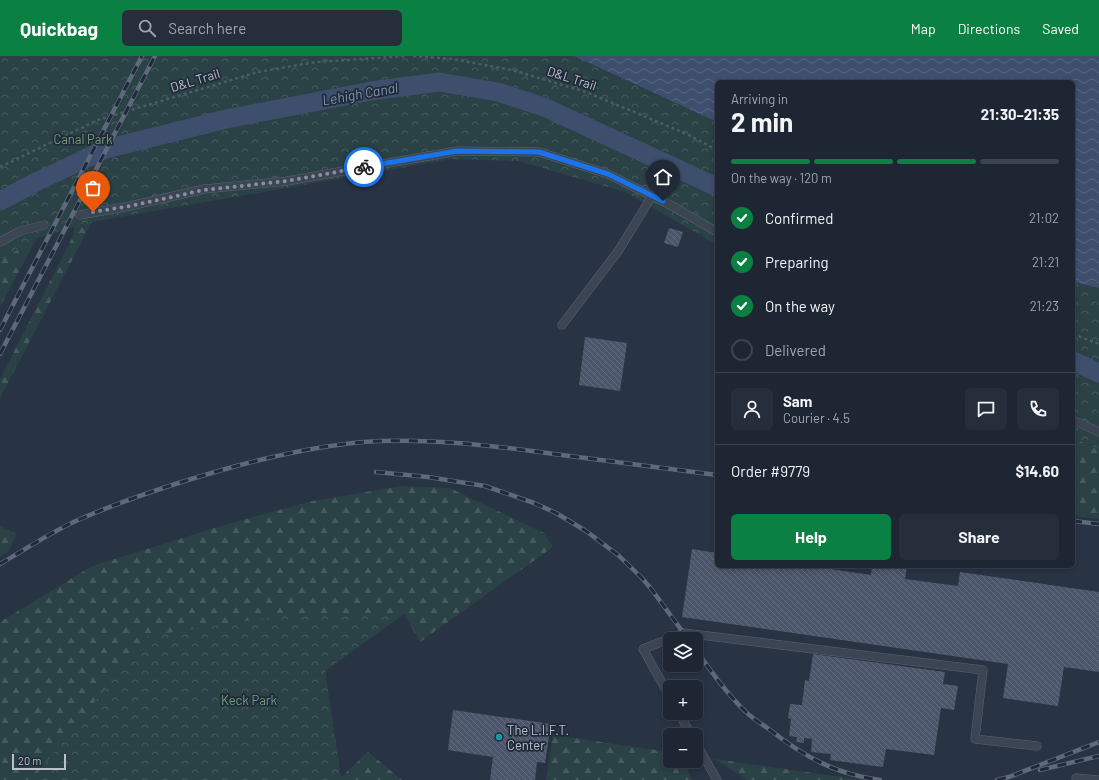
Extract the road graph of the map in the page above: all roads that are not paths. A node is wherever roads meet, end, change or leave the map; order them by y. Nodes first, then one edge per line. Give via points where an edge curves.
1 (652, 196) junction
2 (80, 215) dead end
3 (44, 225) dead end
4 (715, 231) edge
5 (0, 242) edge
6 (562, 325) dead end
7 (1075, 421) edge
8 (1099, 432) edge
9 (663, 685) edge
10 (1037, 746) dead end
11 (703, 755) edge
12 (1076, 778) dead end
13 (717, 780) edge
14 (1098, 780) edge

1 - 2 lane via 608,174 539,152 457,151 287,181 204,190
1 - 4 lane
1 - 6 lane via 619,250
3 - 5 lane via 20,231
7 - 8 lane
9 - 10 lane via 643,649 684,633 983,670 975,739
11 - 13 lane
12 - 14 lane

